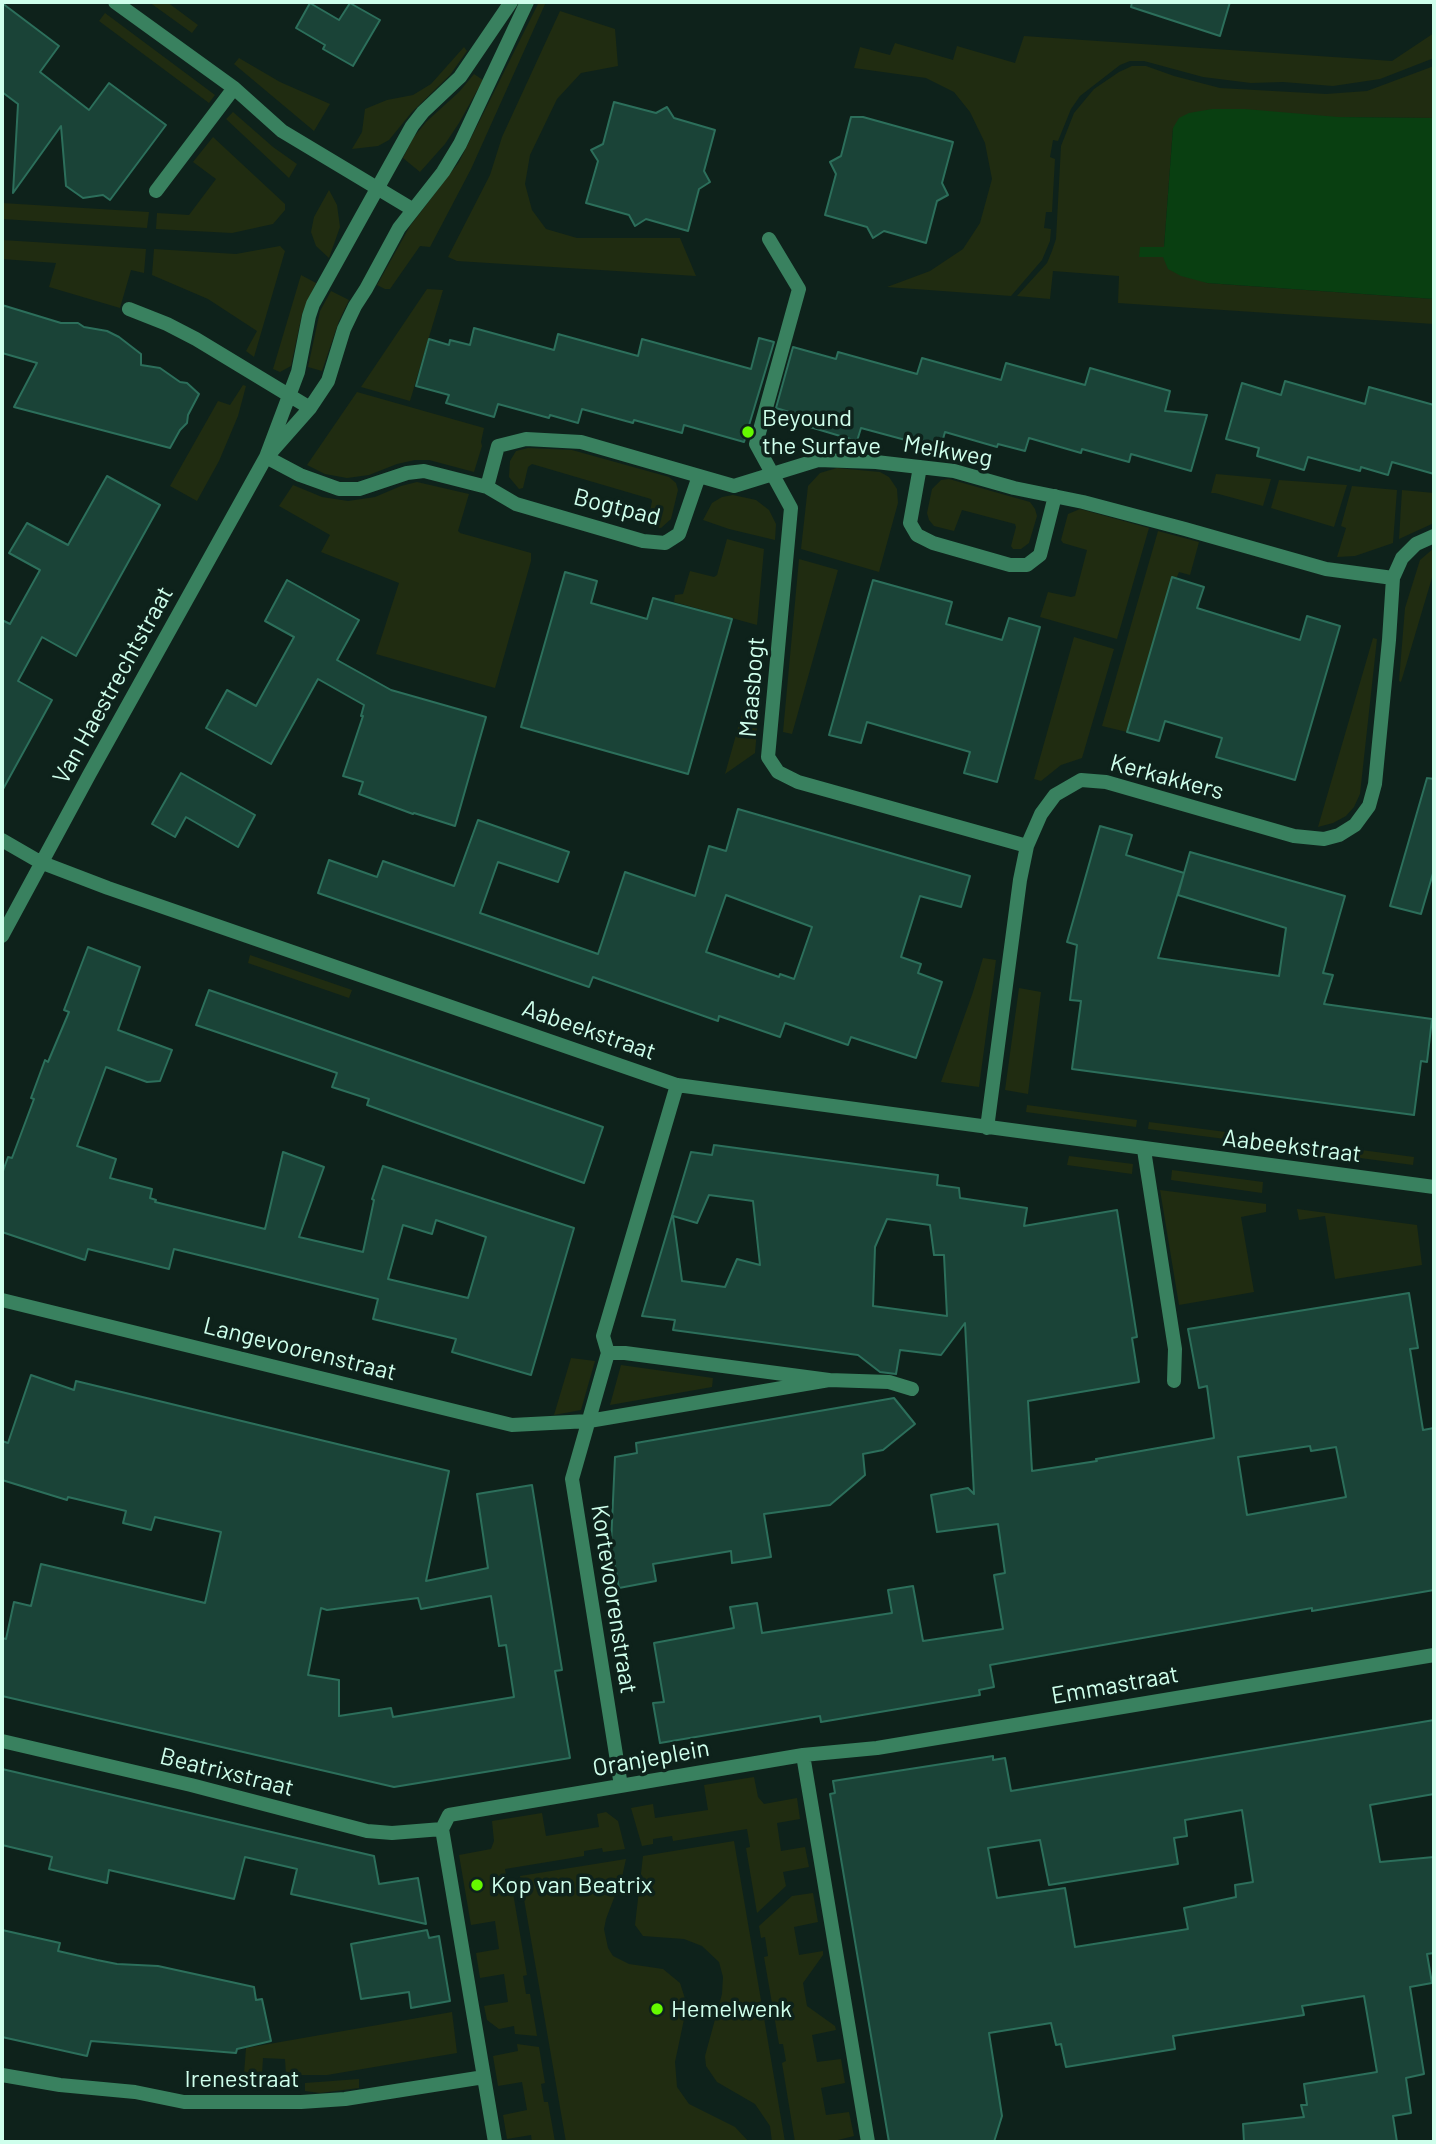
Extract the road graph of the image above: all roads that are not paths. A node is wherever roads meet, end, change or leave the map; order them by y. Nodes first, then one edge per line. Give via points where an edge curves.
1 (114, 2) edge
2 (510, 2) edge
3 (527, 2) edge
4 (234, 88) junction
5 (377, 188) junction
6 (156, 191) dead end
7 (412, 209) junction
8 (769, 239) dead end
9 (129, 309) dead end
10 (288, 395) junction
11 (310, 408) junction
12 (266, 457) junction
13 (920, 467) junction
14 (773, 474) junction
15 (699, 476) junction
16 (487, 487) junction
17 (1055, 496) junction
18 (1434, 536) edge
19 (1393, 578) junction
20 (2, 840) edge
21 (1027, 846) junction
22 (40, 862) junction
23 (2, 936) edge
24 (677, 1085) junction
25 (987, 1128) junction
26 (1144, 1150) junction
27 (1434, 1187) edge
28 (2, 1300) edge
29 (608, 1353) junction
30 (829, 1380) junction
31 (1174, 1381) dead end
32 (912, 1389) dead end
33 (589, 1422) junction
34 (1434, 1655) edge
35 (2, 1741) edge
36 (803, 1755) junction
37 (621, 1786) junction
38 (442, 1829) junction
39 (2, 2075) edge
40 (484, 2077) junction
41 (495, 2142) edge
42 (868, 2142) edge

1 - 4 street
2 - 5 street, Van Haestrechtstraat via 460,77 412,126
3 - 7 street, Van Haestrechtstraat via 460,144
4 - 5 street via 282,131
4 - 6 street
5 - 7 street
5 - 10 street, Van Haestrechtstraat via 313,304 298,372
7 - 11 street, Van Haestrechtstraat via 355,306 328,381
8 - 14 street, Maasbogt via 799,289 756,444
9 - 10 street via 196,339
10 - 11 street
10 - 12 street, Van Haestrechtstraat
11 - 12 street, Van Haestrechtstraat
12 - 16 street via 339,489 359,489 424,471
12 - 22 street, Van Haestrechtstraat
13 - 14 street, Melkweg via 818,460
13 - 17 street, Melkweg
13 - 17 street via 910,523 918,535 1010,565 1027,565 1040,555
14 - 15 street, Melkweg via 734,486
14 - 21 street, Maasbogt via 791,508 768,757 773,765 798,782
15 - 16 street, Melkweg via 580,442 526,439 498,446
15 - 16 street, Bogtpad via 679,534 665,543 643,541 516,504
17 - 19 street, Melkweg via 1326,569
18 - 19 street via 1416,544 1402,558
19 - 21 street, Kerkakkers via 1375,784 1369,806 1354,825 1324,839 1294,836 1106,782 1081,780 1055,794
20 - 22 street, Aabeekstraat
21 - 25 street, Kerkakkers
22 - 23 street, Van Haestrechtstraat
22 - 24 street, Aabeekstraat
24 - 25 street, Aabeekstraat
24 - 29 street, Kortevoorenstraat via 603,1336
25 - 26 street, Aabeekstraat
26 - 27 street, Aabeekstraat
26 - 31 street via 1175,1349
28 - 33 street, Langevoorenstraat via 512,1425
29 - 30 street
29 - 33 street, Kortevoorenstraat
30 - 32 street via 889,1382
30 - 33 street
33 - 37 street, Kortevoorenstraat via 572,1479
34 - 36 street, Emmastraat via 877,1748
35 - 38 street, Beatrixstraat via 367,1830
36 - 37 street, Oranjeplein
36 - 42 street
37 - 38 street, Oranjeplein via 449,1815
38 - 40 street
39 - 40 street, Irenestraat via 184,2102 327,2101
40 - 41 street

